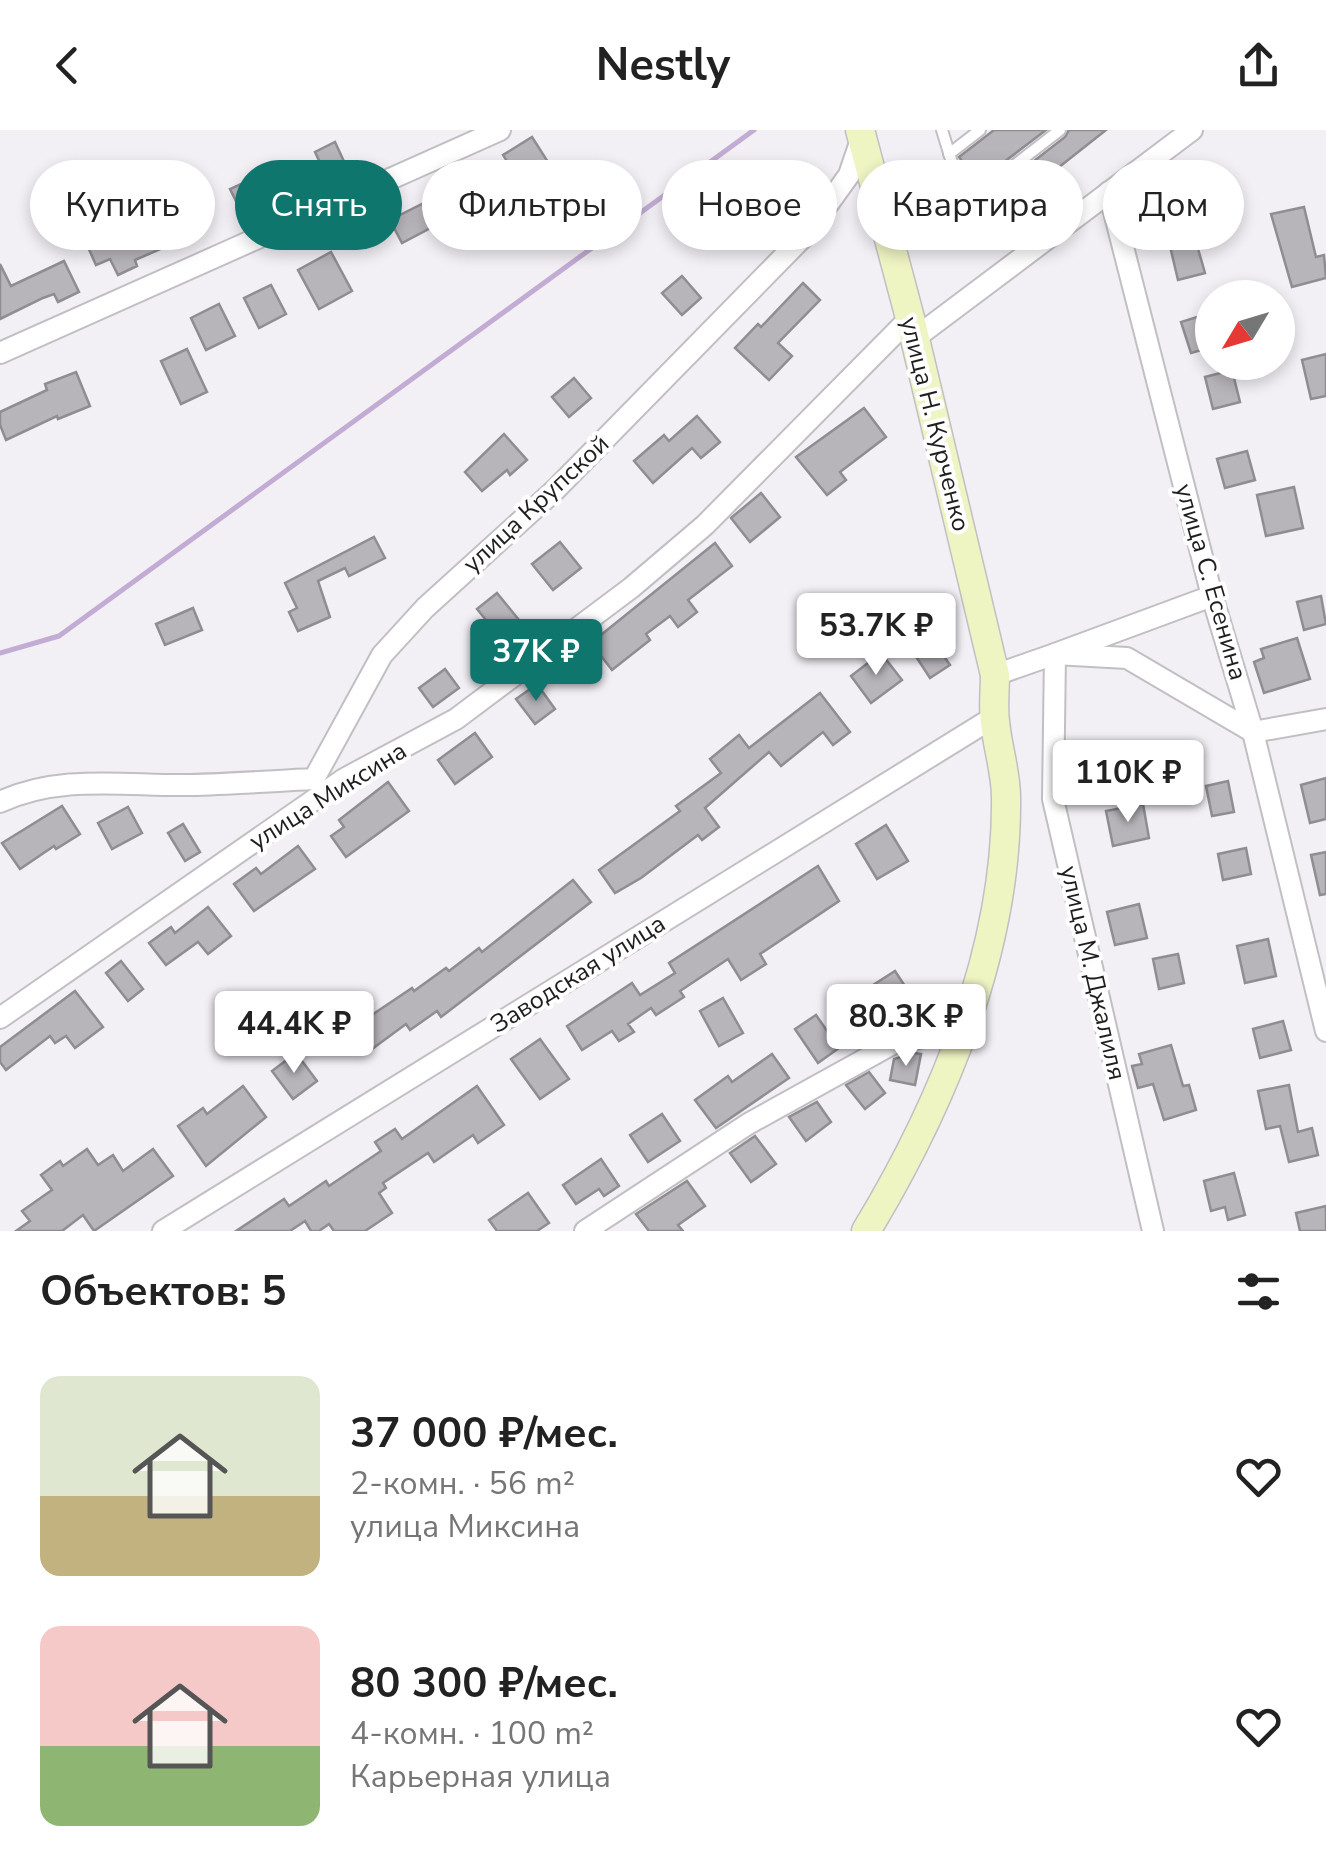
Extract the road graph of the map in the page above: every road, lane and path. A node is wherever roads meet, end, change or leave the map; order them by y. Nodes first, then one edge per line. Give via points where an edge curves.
1 (500, 130) edge
2 (942, 130) edge
3 (980, 130) edge
4 (1060, 130) edge
5 (1192, 130) edge
6 (861, 134) edge
7 (949, 154) junction
8 (1151, 160) edge
9 (1103, 195) edge
10 (1123, 250) edge
11 (912, 328) junction
12 (0, 353) edge
13 (1212, 596) junction
14 (1055, 654) junction
15 (995, 675) junction
16 (994, 717) junction
17 (1326, 719) edge
18 (1254, 732) junction
19 (314, 779) junction
20 (0, 802) edge
21 (284, 821) junction
22 (0, 1018) edge
23 (1326, 1031) edge
24 (962, 1038) junction
25 (162, 1231) edge
26 (585, 1231) edge
27 (866, 1231) edge
28 (1153, 1231) edge

1 - 12 street
2 - 7 lane
3 - 7 lane
4 - 7 lane via 972,198 961,192
5 - 8 street, улица Миксина
6 - 11 main road, улица Н. Курченко
6 - 19 street, улица Крупской via 849,175 808,232 556,490 382,655
9 - 11 street, улица Миксина
10 - 13 street, улица С. Есенина
11 - 15 main road, улица Н. Курченко
11 - 21 street, улица Миксина via 631,588 456,719 344,779
13 - 14 street
13 - 18 street, улица С. Есенина
14 - 15 street
14 - 18 street via 1127,658
14 - 28 street, улица М. Джалиля via 1052,799
15 - 16 main road, улица Н. Курченко
16 - 24 main road, улица Н. Курченко via 1006,795 1001,868
16 - 25 street, Заводская улица
17 - 18 street
18 - 23 street, улица С. Есенина
19 - 20 street via 76,782 38,786
19 - 21 street, улица Крупской
21 - 22 street, улица Миксина
24 - 26 street via 896,1042 748,1124
24 - 27 main road, улица Н. Курченко via 905,1168

